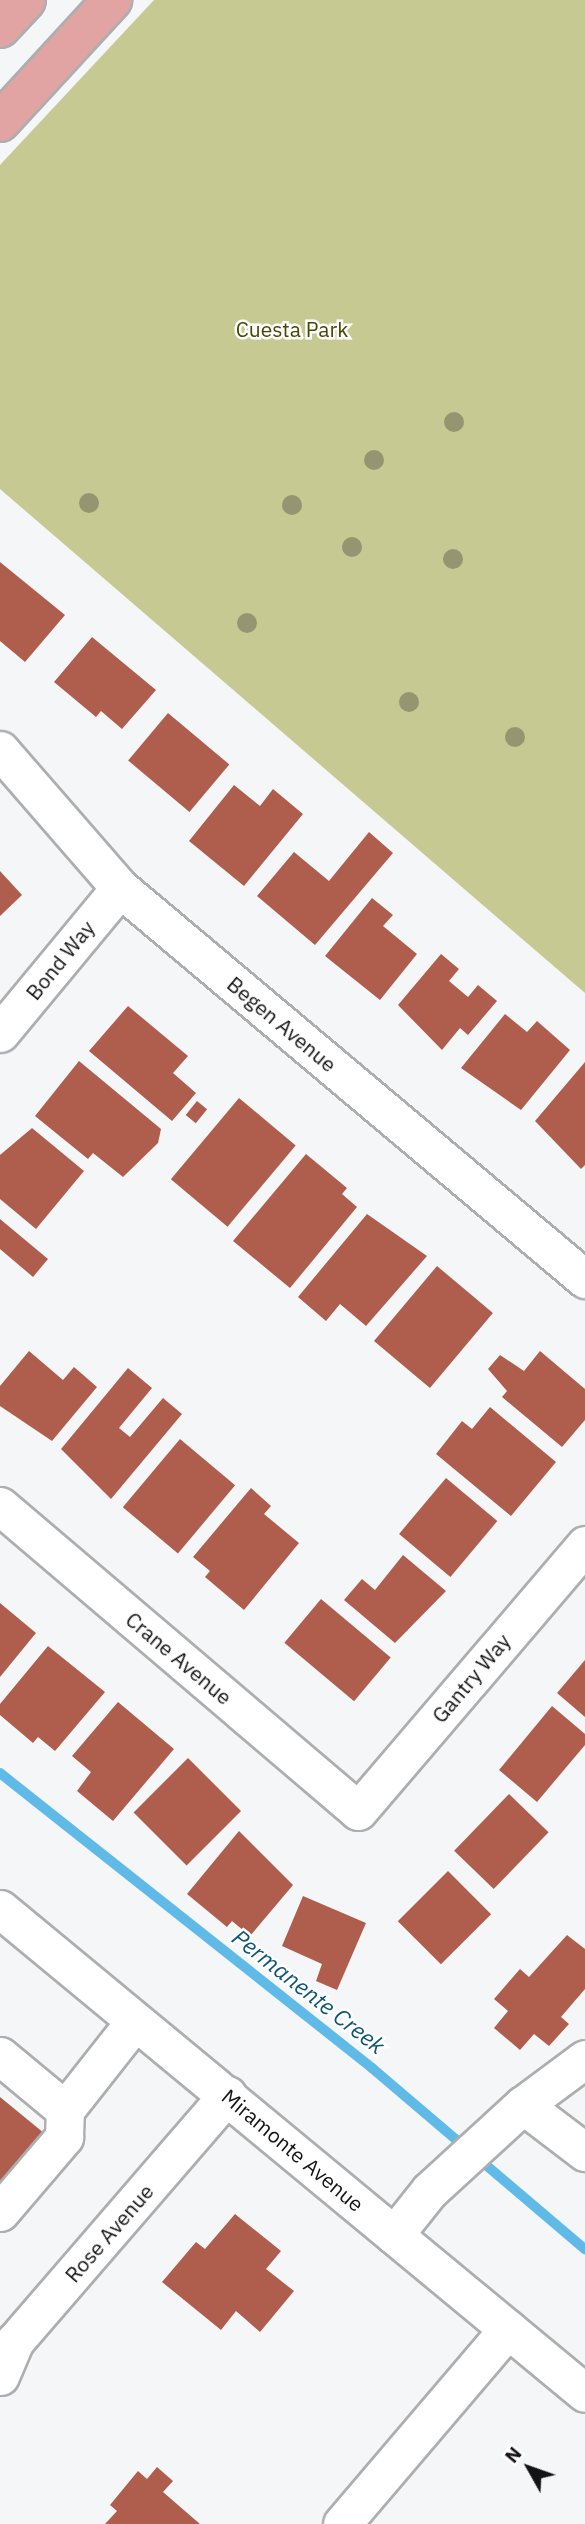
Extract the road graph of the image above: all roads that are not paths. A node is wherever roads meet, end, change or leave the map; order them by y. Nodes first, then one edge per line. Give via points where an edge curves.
1 (26, 0) edge
2 (112, 0) edge
3 (0, 28) edge
4 (0, 122) edge
5 (0, 750) edge
6 (120, 888) junction
7 (0, 1033) edge
8 (585, 1279) edge
9 (0, 1506) edge
10 (585, 1545) edge
11 (358, 1811) joint
12 (0, 1909) edge
13 (135, 2021) junction
14 (0, 2056) edge
15 (585, 2059) edge
16 (227, 2095) junction
17 (523, 2105) junction
18 (65, 2110) junction
19 (585, 2152) edge
20 (0, 2212) edge
21 (394, 2235) junction
22 (508, 2329) junction
23 (0, 2376) edge
24 (585, 2393) edge
25 (342, 2524) edge

1 - 3 main road
2 - 4 main road
5 - 6 street, Begen Avenue
6 - 7 street, Bond Way
6 - 8 street, Begen Avenue
9 - 11 street, Crane Avenue
10 - 11 street, Gantry Way
12 - 13 street, Miramonte Avenue
13 - 16 street, Miramonte Avenue
13 - 18 street
14 - 18 street
15 - 17 street
16 - 21 street, Miramonte Avenue
16 - 23 street, Rose Avenue via 15,2342
17 - 19 street
17 - 21 street via 429,2191
18 - 20 street via 64,2137
21 - 22 street, Miramonte Avenue
22 - 24 street, Miramonte Avenue
22 - 25 street

